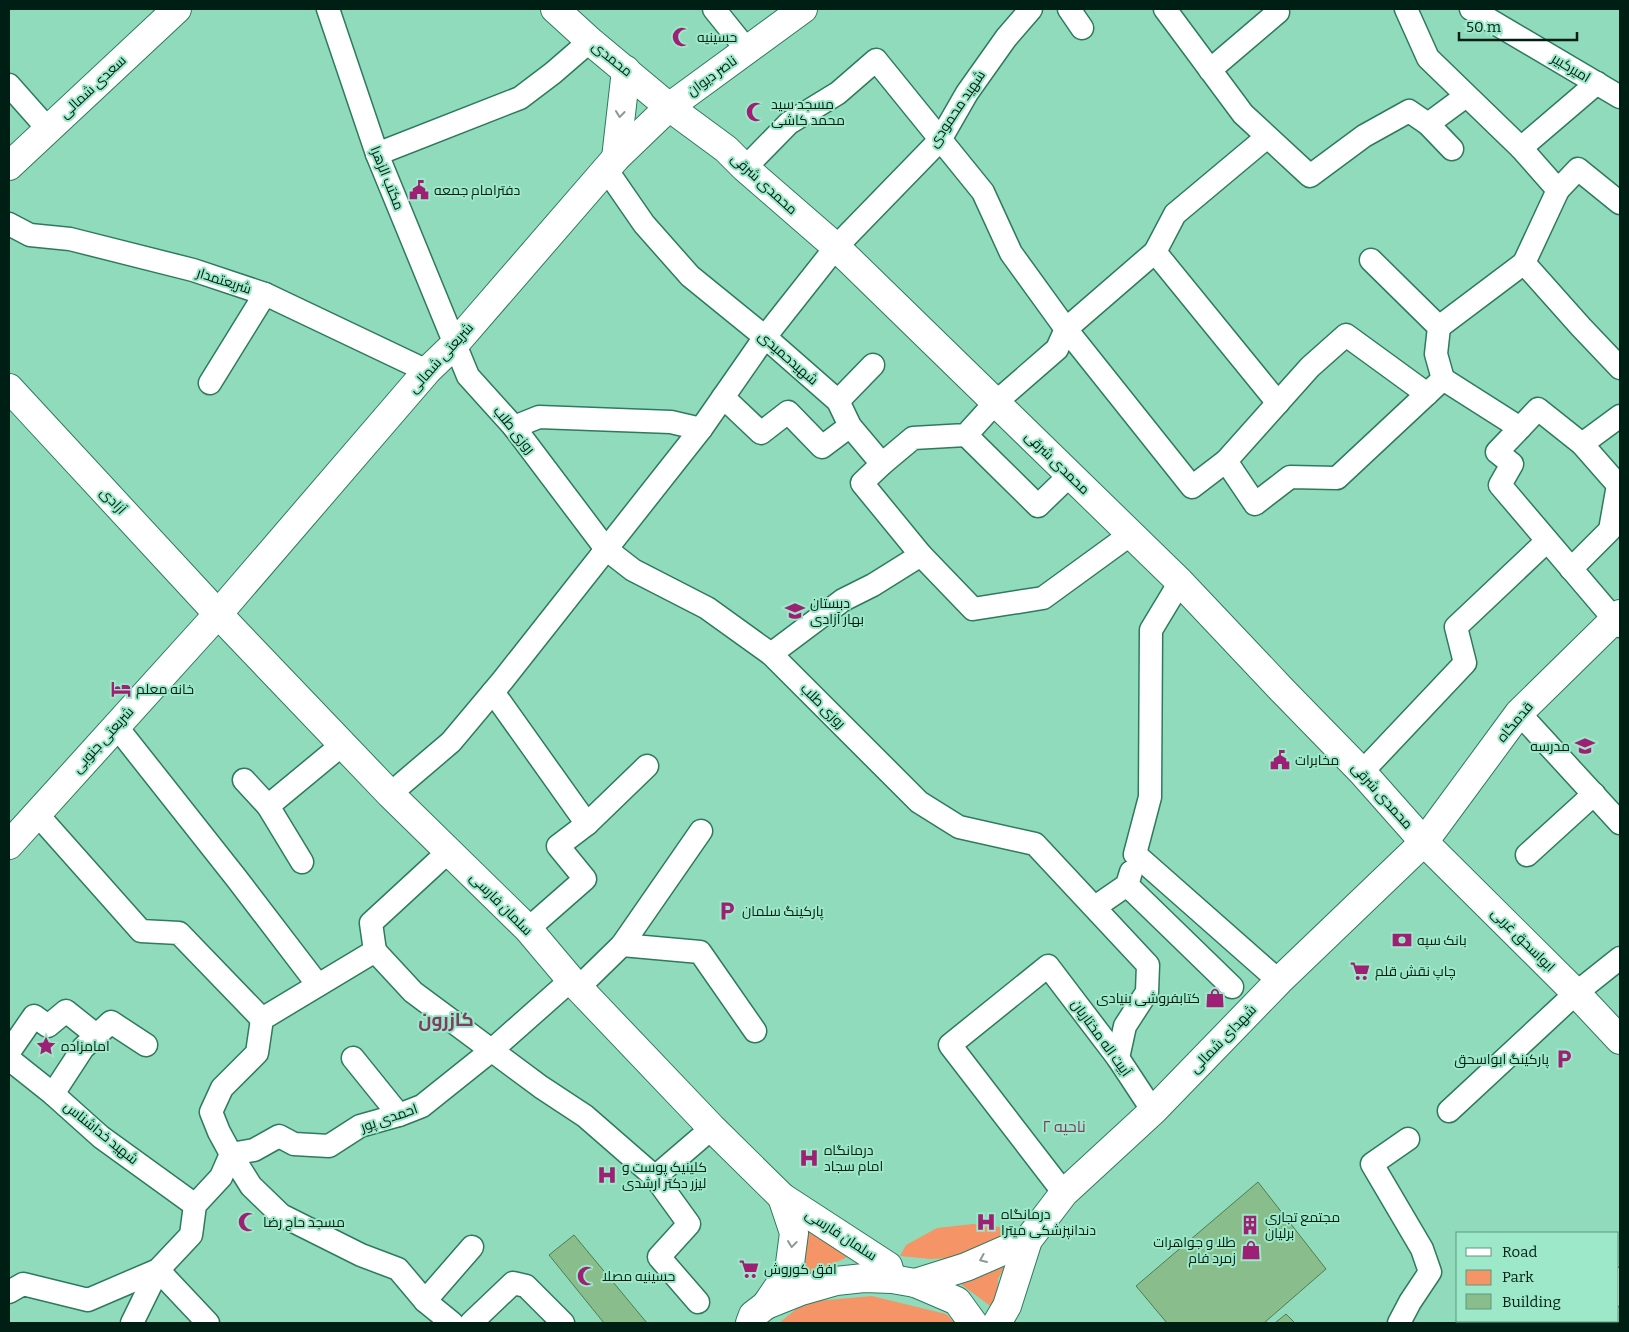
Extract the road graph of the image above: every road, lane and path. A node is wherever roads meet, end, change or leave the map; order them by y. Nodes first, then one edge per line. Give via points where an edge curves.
1 (178, 9) edge
2 (328, 9) edge
3 (555, 9) edge
4 (714, 9) edge
5 (803, 9) edge
6 (1031, 9) edge
7 (1069, 9) edge
8 (1165, 9) edge
9 (1406, 9) edge
10 (1480, 11) edge
11 (1278, 12) dead end
12 (1082, 28) dead end
13 (590, 41) junction
14 (747, 50) junction
15 (626, 70) junction
16 (1210, 70) junction
17 (1597, 83) junction
18 (9, 85) edge
19 (1466, 96) junction
20 (1620, 97) edge
21 (669, 107) junction
22 (1428, 124) junction
23 (48, 129) junction
24 (1267, 137) junction
25 (940, 140) junction
26 (1520, 148) junction
27 (1452, 149) dead end
28 (377, 154) junction
29 (611, 164) junction
30 (9, 166) edge
31 (745, 168) junction
32 (1558, 190) junction
33 (1620, 203) edge
34 (9, 224) edge
35 (836, 247) junction
36 (1154, 252) junction
37 (1370, 260) dead end
38 (1524, 264) junction
39 (265, 294) junction
40 (1439, 327) junction
41 (1066, 329) junction
42 (766, 337) junction
43 (455, 344) junction
44 (873, 365) dead end
45 (1620, 368) edge
46 (428, 371) junction
47 (1443, 379) junction
48 (210, 384) dead end
49 (9, 388) edge
50 (1427, 394) junction
51 (723, 397) junction
52 (838, 401) junction
53 (996, 403) junction
54 (1278, 403) junction
55 (1620, 416) edge
56 (850, 426) junction
57 (514, 428) junction
58 (1520, 428) junction
59 (701, 429) junction
60 (966, 435) junction
61 (1582, 444) junction
62 (1226, 461) junction
63 (882, 464) junction
64 (1070, 475) junction
65 (1131, 534) junction
66 (1547, 541) junction
67 (606, 549) junction
68 (921, 555) junction
69 (1571, 569) junction
70 (1180, 582) junction
71 (218, 614) junction
72 (1618, 620) edge
73 (771, 654) junction
74 (493, 692) junction
75 (1519, 713) junction
76 (116, 726) junction
77 (343, 744) junction
78 (646, 766) dead end
79 (1362, 772) junction
80 (244, 780) dead end
81 (390, 794) junction
82 (1594, 794) junction
83 (268, 806) junction
84 (37, 814) junction
85 (1618, 817) edge
86 (587, 824) junction
87 (701, 831) dead end
88 (1424, 842) junction
89 (9, 845) edge
90 (448, 852) junction
91 (1135, 854) junction
92 (1527, 855) dead end
93 (302, 862) dead end
94 (1127, 885) junction
95 (1094, 907) junction
96 (528, 929) junction
97 (622, 945) junction
98 (375, 951) junction
99 (1620, 958) edge
100 (1279, 981) junction
101 (575, 984) junction
102 (318, 985) junction
103 (1232, 987) dead end
104 (1576, 992) junction
105 (262, 1019) junction
106 (755, 1031) dead end
107 (96, 1035) junction
108 (1620, 1040) edge
109 (146, 1045) dead end
110 (492, 1050) junction
111 (9, 1052) edge
112 (353, 1058) dead end
113 (1118, 1058) junction
114 (9, 1059) edge
115 (53, 1094) junction
116 (1153, 1111) junction
117 (1449, 1111) dead end
118 (399, 1115) junction
119 (712, 1128) junction
120 (1408, 1139) dead end
121 (232, 1154) junction
122 (655, 1177) junction
123 (1064, 1193) junction
124 (782, 1197) junction
125 (195, 1205) junction
126 (1028, 1240) junction
127 (472, 1247) dead end
128 (158, 1270) junction
129 (903, 1281) junction
130 (9, 1292) edge
131 (425, 1301) junction
132 (698, 1302) dead end
133 (758, 1314) edge
134 (132, 1323) edge
135 (208, 1323) edge
136 (452, 1323) edge
137 (471, 1323) edge
138 (563, 1323) edge
139 (973, 1323) edge
140 (997, 1323) edge
141 (1399, 1323) edge

1 - 23 main road, سعدی شمالی
2 - 28 street, مکتب الزهرا
3 - 13 main road, محمدی
4 - 14 street
5 - 14 main road, ناصر دیوان
6 - 25 street, شهید محمودی via 967,93
7 - 12 street
8 - 16 street
9 - 19 street via 1428,58
10 - 17 street, امیرکبیر
11 - 16 street
13 - 15 main road, محمدی
13 - 28 street via 520,98
14 - 21 main road, ناصر دیوان
15 - 21 main road, محمدی
15 -> 29 main road
16 - 24 street via 1243,114
17 - 20 street, امیرکبیر
17 - 26 street
18 - 23 street
19 - 22 street
19 - 26 street
21 - 29 main road, شریعتی شمالی
21 - 31 main road, محمدی شرقی via 726,149
22 - 24 street via 1409,111 1364,136 1310,176
22 - 27 street
23 - 30 main road, سعدی شمالی
24 - 36 street via 1175,214
25 - 31 street via 876,60 838,93 789,123
25 - 35 street, شهید محمودی
25 - 41 street via 983,192 1011,254
26 - 32 street
28 - 43 street, مکتب الزهرا
29 - 42 street, شهیدحمیدی via 644,224 690,276
29 - 43 main road, شریعتی شمالی
31 - 35 main road, محمدی شرقی
32 - 33 street via 1578,168
32 - 38 street
34 - 39 street, شریعتمدار via 30,234 70,239 193,270
35 - 42 street, شهید محمودی
35 - 53 main road, محمدی شرقی
36 - 41 street
36 - 54 street
37 - 40 street
38 - 40 street
38 - 45 street
39 - 46 street, شریعتمدار
39 - 48 street
40 - 47 street via 1436,354
41 - 53 street via 1058,349
41 - 62 street via 1192,487
42 - 51 street, شهید محمودی
42 - 52 street, شهیدحمیدی
43 - 46 main road, شریعتی شمالی
43 - 57 street, روزی طلب via 468,376
44 - 52 street
46 - 71 main road, شریعتی شمالی
47 - 50 street
47 - 58 street
49 - 71 main road, آزادی
50 - 54 street via 1346,335 1310,367
50 - 62 street via 1338,478 1290,477 1255,504
51 - 56 street via 761,433 788,412 822,447
51 - 59 street, شهید محمودی
52 - 56 street, شهیدحمیدی
53 - 60 street
53 - 64 main road, محمدی شرقی
54 - 62 street
55 - 61 street
56 - 63 street, شهیدحمیدی
57 - 59 street via 539,417 671,422
57 - 67 street, روزی طلب
58 - 61 street via 1538,409
58 - 66 street via 1497,452 1512,464 1500,486
59 - 67 street, شهید محمودی
60 - 63 street via 913,438
60 - 64 street via 1038,506
61 - 69 street via 1618,485 1610,530
63 - 68 street via 862,484
64 - 65 main road, محمدی شرقی
65 - 68 street via 1043,598 973,609
65 - 70 main road, محمدی شرقی
66 - 69 street
66 - 79 street via 1456,627 1465,663
67 - 73 street, روزی طلب via 633,570 707,608
67 - 74 street, شهید محمودی
68 - 73 street via 843,600
69 - 72 street
70 - 79 main road, محمدی شرقی
70 - 91 street via 1151,630 1150,798
71 - 76 main road, شریعتی جنوبی
71 - 77 main road, سلمان فارسی
72 - 75 main road, قدمگاه
73 - 95 street, روزی طلب via 919,802 960,827 1035,844
74 - 81 street, شهید محمودی via 451,742
74 - 86 street
75 - 82 street
75 - 88 main road, قدمگاه
76 - 84 main road, شریعتی جنوبی
76 - 102 street
77 - 81 main road, سلمان فارسی
77 - 83 street
78 - 86 street
79 - 88 main road, محمدی شرقی
80 - 83 street
81 - 90 main road, سلمان فارسی
82 - 85 street
82 - 92 street
83 - 93 street
84 - 89 main road, شریعتی جنوبی
84 - 105 street via 141,931 179,933
86 - 96 street via 558,846 585,879
87 - 97 street, احمدی پور
88 - 100 main road, شهدای شمالی
88 - 104 main road, ابواسحق غربی
90 - 96 main road, سلمان فارسی
90 - 98 street via 371,923
91 - 94 street
91 - 100 street
94 - 95 street
94 - 103 street
95 - 113 street, روزی طلب via 1148,964 1147,992 1125,1026
96 - 101 main road, سلمان فارسی
97 - 101 street, احمدی پور
97 - 106 street via 700,952
98 - 102 street
98 - 110 street via 413,992
99 - 104 street
100 - 116 main road, شهدای شمالی
101 - 110 street, احمدی پور
101 - 119 main road, سلمان فارسی
102 - 105 street
104 - 108 main road, ابواسحق غربی
104 - 117 street
105 - 121 street via 257,1053 222,1088 211,1112
107 - 109 street via 110,1022
107 - 111 street via 66,1011 48,1026 34,1016
107 - 115 street
110 - 118 street, احمدی پور via 422,1106
110 - 122 street via 586,1116
112 - 118 street
113 - 116 street, آییت اله مختاریان
113 - 123 street, آییت اله مختاریان via 1048,966 950,1045
114 - 115 street, شهید خداشناس
115 - 125 street, شهید خداشناس via 100,1137
116 - 123 main road, شهدای شمالی
118 - 121 street, احمدی پور via 360,1126 329,1146 294,1144 279,1136 254,1150
119 - 122 street
119 - 124 main road, سلمان فارسی
120 - 141 street via 1372,1164 1422,1249 1430,1272
121 - 125 street via 221,1177
121 - 131 street via 251,1186 281,1216 361,1255 398,1269
122 - 132 street via 689,1224 659,1257
123 - 126 main road, شهدای شمالی
124 - 129 main road, سلمان فارسی via 888,1266
124 -> 133 main road, سلمان فارسی via 794,1233 789,1271
125 - 128 street via 191,1235
126 -> 129 main road via 966,1267
126 - 140 main road via 1007,1306
127 - 131 street
128 - 130 street via 88,1300 23,1284
128 - 134 street
128 - 135 street
129 - 133 main road via 864,1278 836,1281 801,1290
129 - 139 main road via 957,1301
131 - 136 street
137 - 138 street via 513,1284 526,1286

